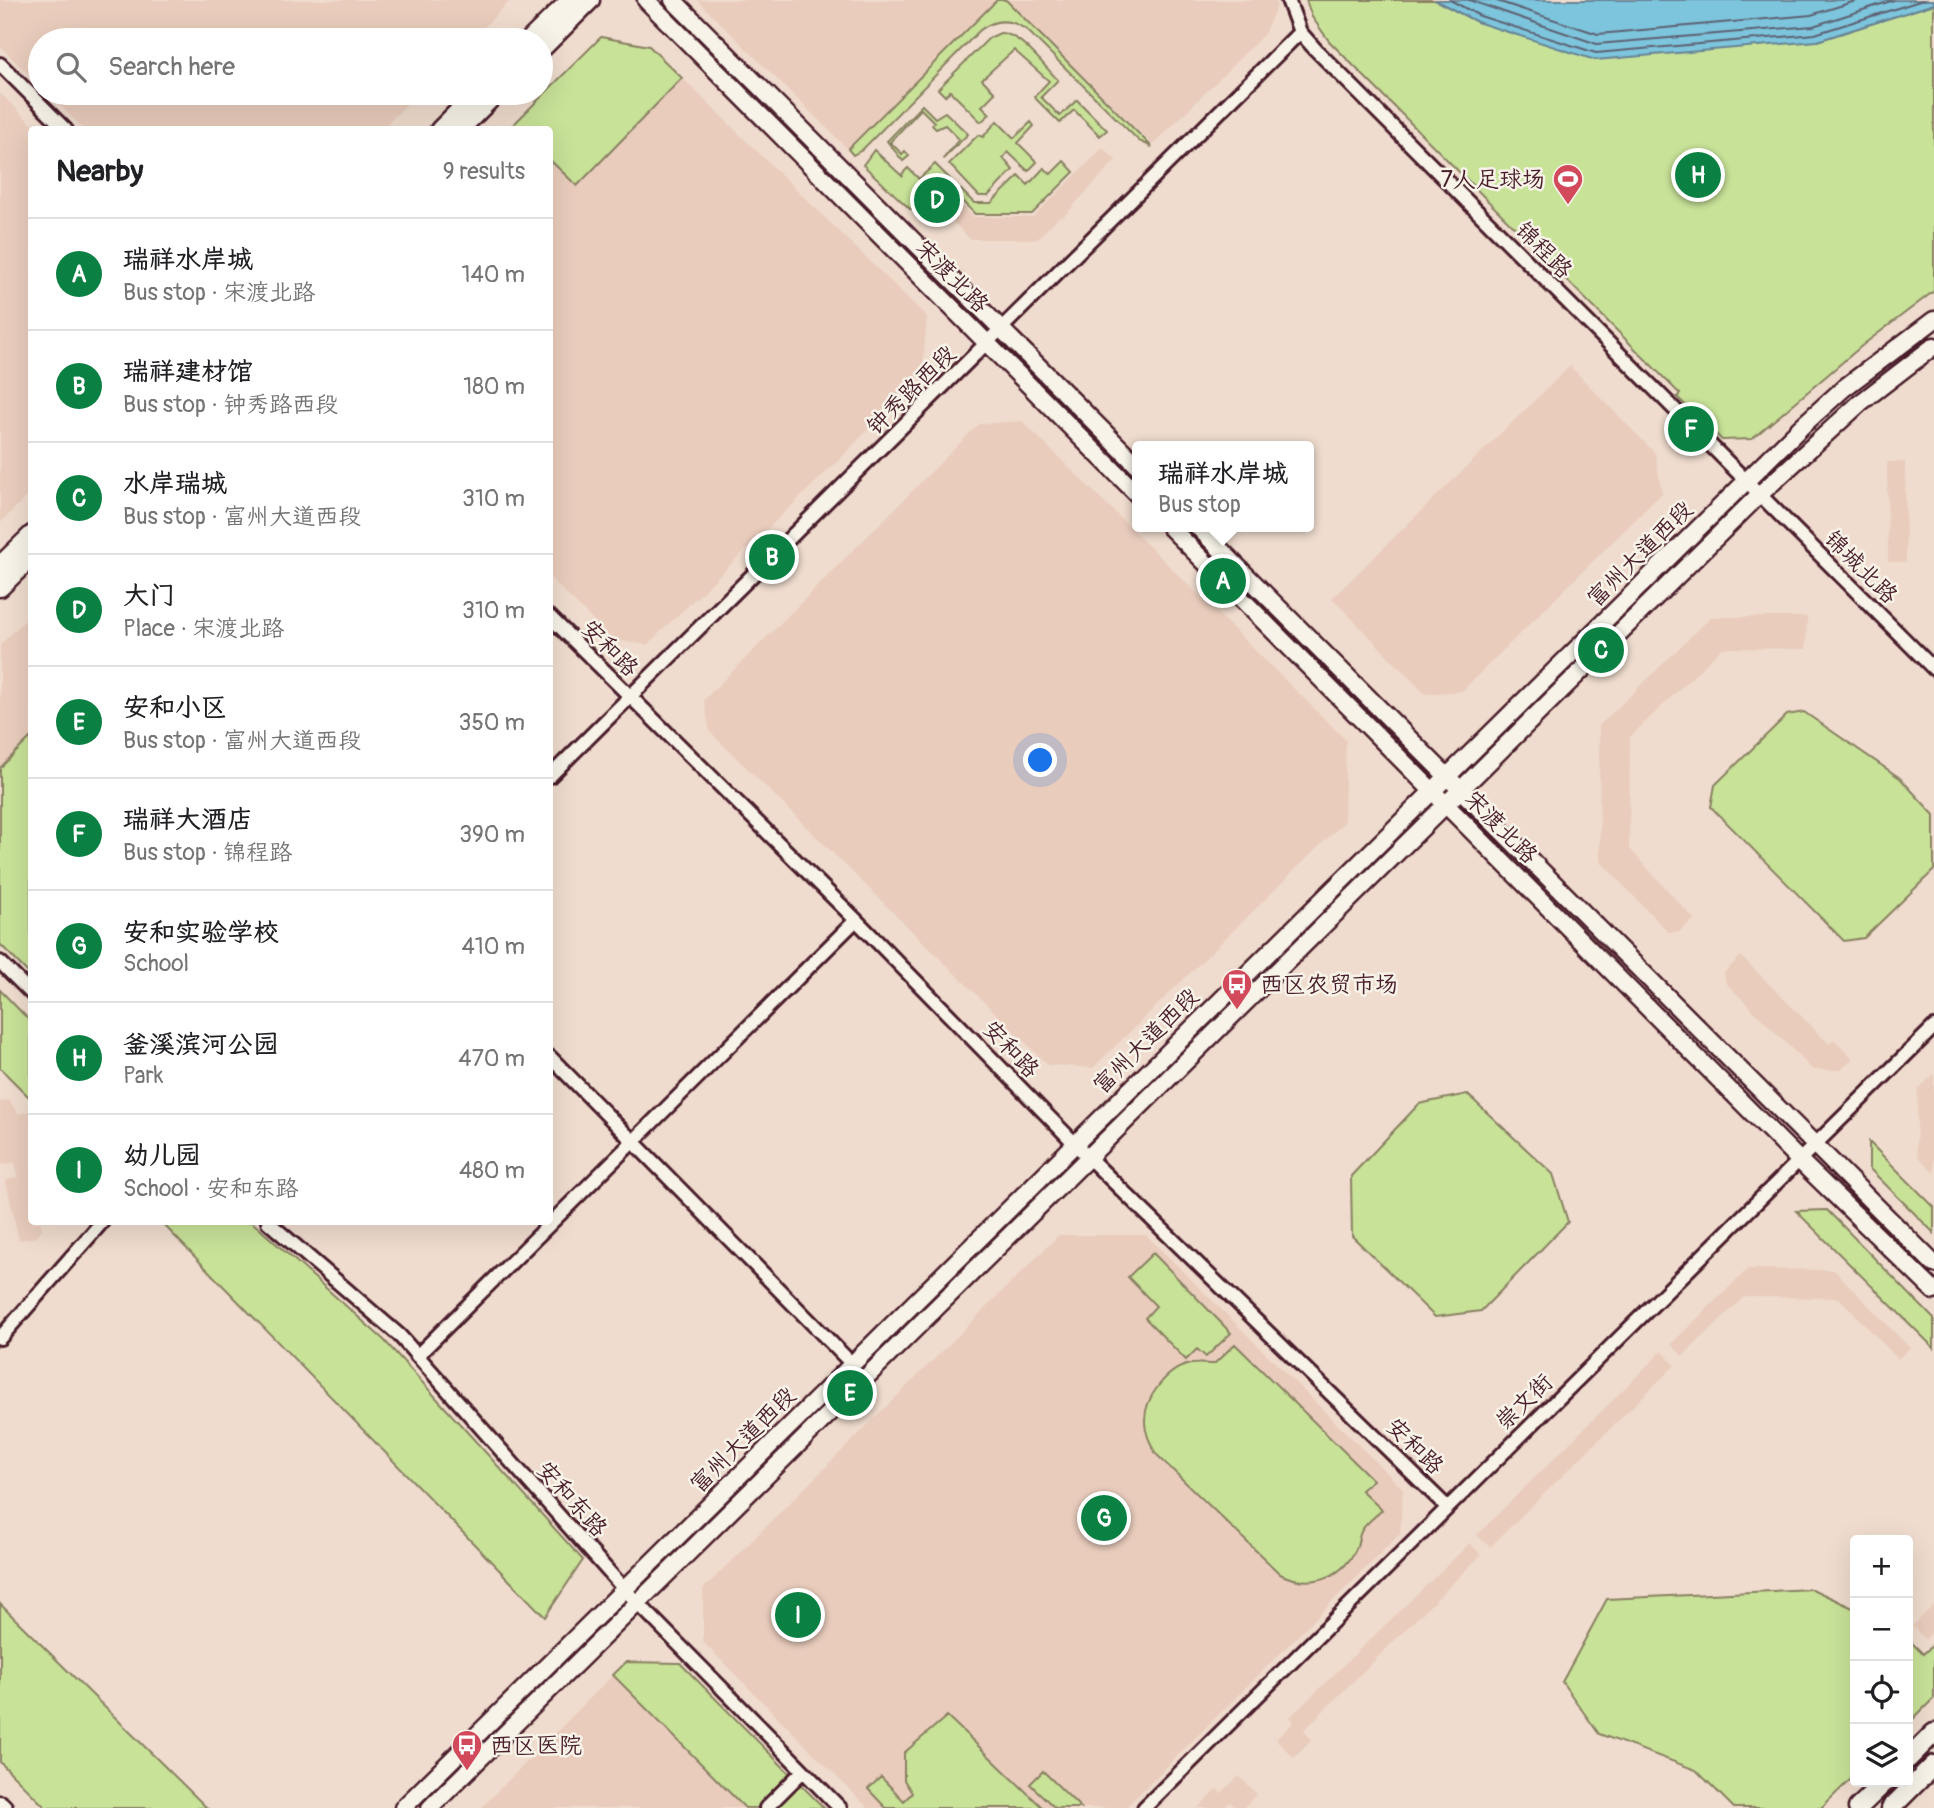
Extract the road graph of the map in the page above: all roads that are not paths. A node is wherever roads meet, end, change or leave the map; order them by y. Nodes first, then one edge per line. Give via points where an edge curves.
1 (571, 0) edge
2 (590, 0) edge
3 (646, 0) edge
4 (673, 0) edge
5 (1288, 0) edge
6 (542, 28) edge
7 (1300, 33) junction
8 (553, 37) edge
9 (0, 64) edge
10 (28, 92) edge
11 (41, 105) edge
12 (465, 105) edge
13 (484, 105) edge
14 (62, 126) edge
15 (444, 126) edge
16 (463, 126) edge
17 (1934, 320) edge
18 (1002, 330) junction
19 (988, 344) junction
20 (1934, 346) edge
21 (1132, 460) edge
22 (1745, 482) junction
23 (1132, 489) edge
24 (1759, 495) junction
25 (1175, 532) edge
26 (1203, 532) edge
27 (28, 539) edge
28 (28, 560) edge
29 (0, 566) edge
30 (0, 587) edge
31 (553, 620) edge
32 (1934, 670) edge
33 (629, 697) junction
34 (553, 773) edge
35 (1447, 777) junction
36 (1460, 790) junction
37 (1432, 791) junction
38 (1446, 804) junction
39 (856, 920) junction
40 (0, 961) edge
41 (28, 989) edge
42 (1934, 1027) edge
43 (553, 1060) edge
44 (633, 1142) junction
45 (1075, 1144) junction
46 (1814, 1145) junction
47 (1088, 1157) junction
48 (1799, 1160) junction
49 (553, 1221) edge
50 (99, 1225) edge
51 (271, 1225) edge
52 (549, 1225) edge
53 (1934, 1264) edge
54 (1934, 1291) edge
55 (0, 1338) edge
56 (417, 1356) junction
57 (852, 1364) junction
58 (1447, 1507) junction
59 (624, 1589) junction
60 (638, 1603) junction
61 (1934, 1733) edge
62 (1913, 1754) edge
63 (1934, 1765) edge
64 (803, 1771) junction
65 (1880, 1787) edge
66 (402, 1808) edge
67 (430, 1808) edge
68 (766, 1808) edge
69 (840, 1808) edge
70 (1144, 1808) edge
71 (1858, 1808) edge
72 (1891, 1808) edge

1 - 6 highway
2 - 8 highway
3 - 19 main road, 宋渡北路
4 - 18 main road, 宋渡北路
5 - 7 street
7 - 18 street, 钟秀路西段
7 - 22 street, 锦程路
9 - 10 street
11 - 14 street
12 - 15 highway
13 - 16 highway
17 - 22 main road, 富州大道西段 via 1844,388
18 - 19 street, 钟秀路西段
18 - 21 main road, 宋渡北路
19 - 23 main road, 宋渡北路
19 - 33 street, 钟秀路西段
20 - 24 main road, 富州大道西段 via 1860,403
22 - 24 street, 锦程路
22 - 35 main road, 富州大道西段
24 - 32 street, 锦城北路
24 - 36 main road, 富州大道西段
25 - 37 main road, 宋渡北路
26 - 35 main road, 宋渡北路
27 - 29 highway
28 - 30 highway
31 - 33 street, 安和路
33 - 34 street, 钟秀路西段
33 - 39 street, 安和路
35 - 36 main road, 宋渡北路
35 - 37 main road, 富州大道西段
36 - 38 main road, 富州大道西段
36 - 46 main road, 宋渡北路
37 - 38 main road, 宋渡北路
37 - 45 main road, 富州大道西段
38 - 47 main road, 富州大道西段
38 - 48 main road, 宋渡北路
39 - 44 street
39 - 45 street, 安和路
40 - 41 street
42 - 46 street, 崇文街
43 - 44 street
44 - 49 street
44 - 57 street
45 - 47 street, 安和路
45 - 57 main road, 富州大道西段
46 - 48 street, 崇文街
46 - 53 main road, 宋渡北路
47 - 58 street, 安和路
47 - 60 main road, 富州大道西段
48 - 54 main road, 宋渡北路
48 - 58 street, 崇文街
50 - 55 street
51 - 56 street, 安和东路 via 399,1335
52 - 56 street
56 - 59 street, 安和东路
57 - 59 main road, 富州大道西段
58 - 70 street, 崇文街
59 - 60 street, 安和东路
59 - 66 main road, 富州大道西段
60 - 64 street, 安和东路
60 - 67 main road, 富州大道西段
61 - 62 highway
63 - 72 highway
64 - 68 street
64 - 69 street, 安和东路
65 - 71 highway

